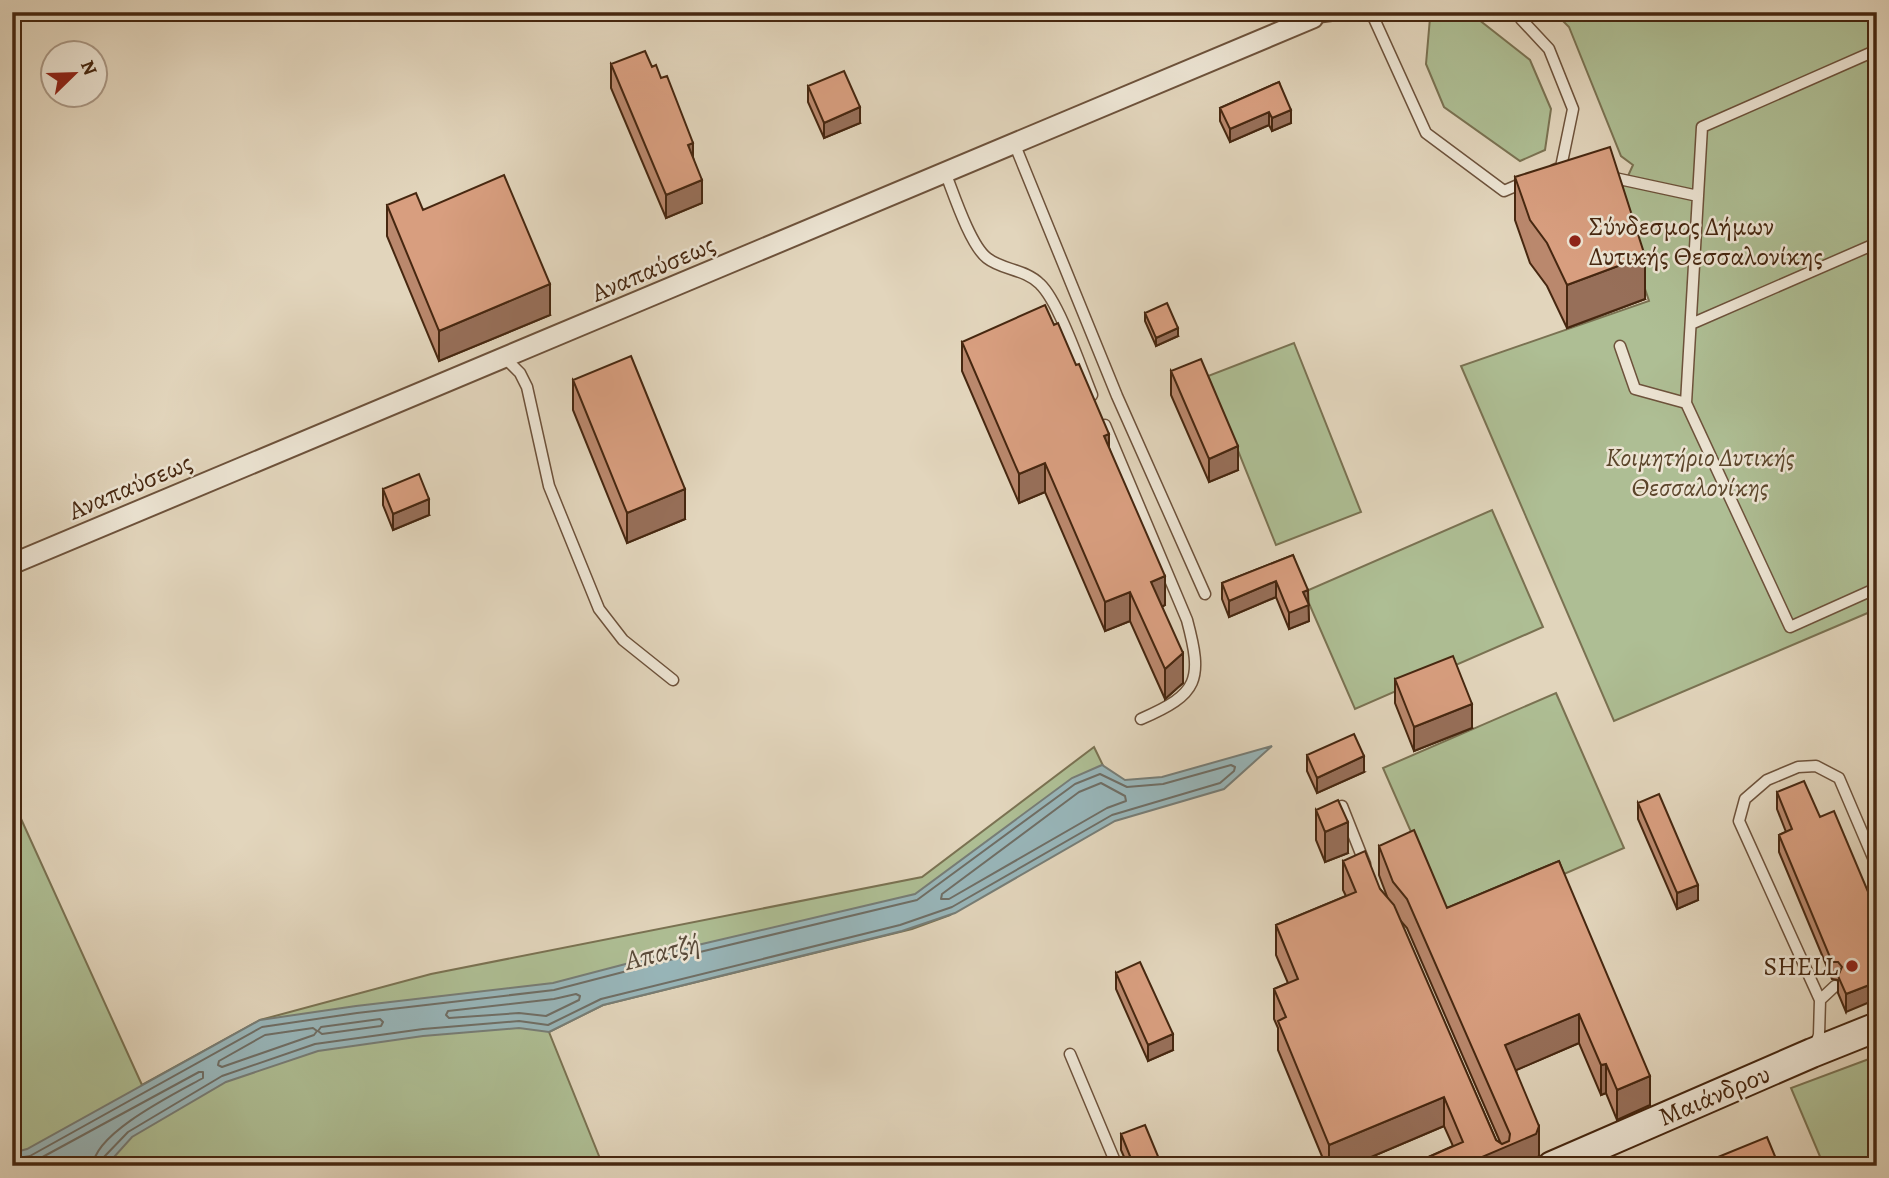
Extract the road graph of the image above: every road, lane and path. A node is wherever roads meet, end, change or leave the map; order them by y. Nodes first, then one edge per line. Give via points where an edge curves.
1 (1358, 12) edge
2 (1371, 12) edge
3 (1518, 12) edge
4 (1315, 15) edge
5 (1877, 50) edge
6 (1014, 143) junction
7 (1562, 167) junction
8 (1574, 170) edge
9 (945, 172) junction
10 (1600, 175) edge
11 (1698, 196) junction
12 (1877, 243) edge
13 (1691, 324) junction
14 (1620, 346) dead end
15 (505, 358) junction
16 (1095, 402) edge
17 (1686, 403) junction
18 (1101, 415) edge
19 (12, 564) edge
20 (1877, 588) edge
21 (1205, 594) dead end
22 (673, 680) dead end
23 (1141, 719) dead end
24 (1342, 806) edge
25 (1877, 867) edge
26 (1372, 879) edge
27 (1835, 986) dead end
28 (1821, 1000) junction
29 (1877, 1027) edge
30 (1812, 1053) junction
31 (1070, 1054) dead end
32 (1117, 1166) edge
33 (1552, 1166) edge

1 - 4 lane
2 - 7 lane via 1426,133 1504,191
3 - 7 lane via 1549,49 1573,109
4 - 6 street, Αναπαύσεως
5 - 11 lane via 1702,127
6 - 9 street, Αναπαύσεως
6 - 21 lane via 1116,396
7 - 8 lane
9 - 15 street, Αναπαύσεως
9 - 16 lane via 987,259 1025,274 1052,300
10 - 11 lane
11 - 13 lane
12 - 13 lane
13 - 17 lane
14 - 17 lane via 1635,389
15 - 19 street, Αναπαύσεως
15 - 22 lane via 527,387 550,486 599,609 623,640
17 - 20 lane via 1790,627
18 - 23 lane via 1193,642 1191,688
24 - 26 lane
25 - 28 lane via 1839,778 1816,766 1780,773 1745,799 1739,821
27 - 28 lane
28 - 30 lane via 1819,1035
29 - 30 main road, Μαιάνδρου
30 - 33 main road, Μαιάνδρου
31 - 32 lane

